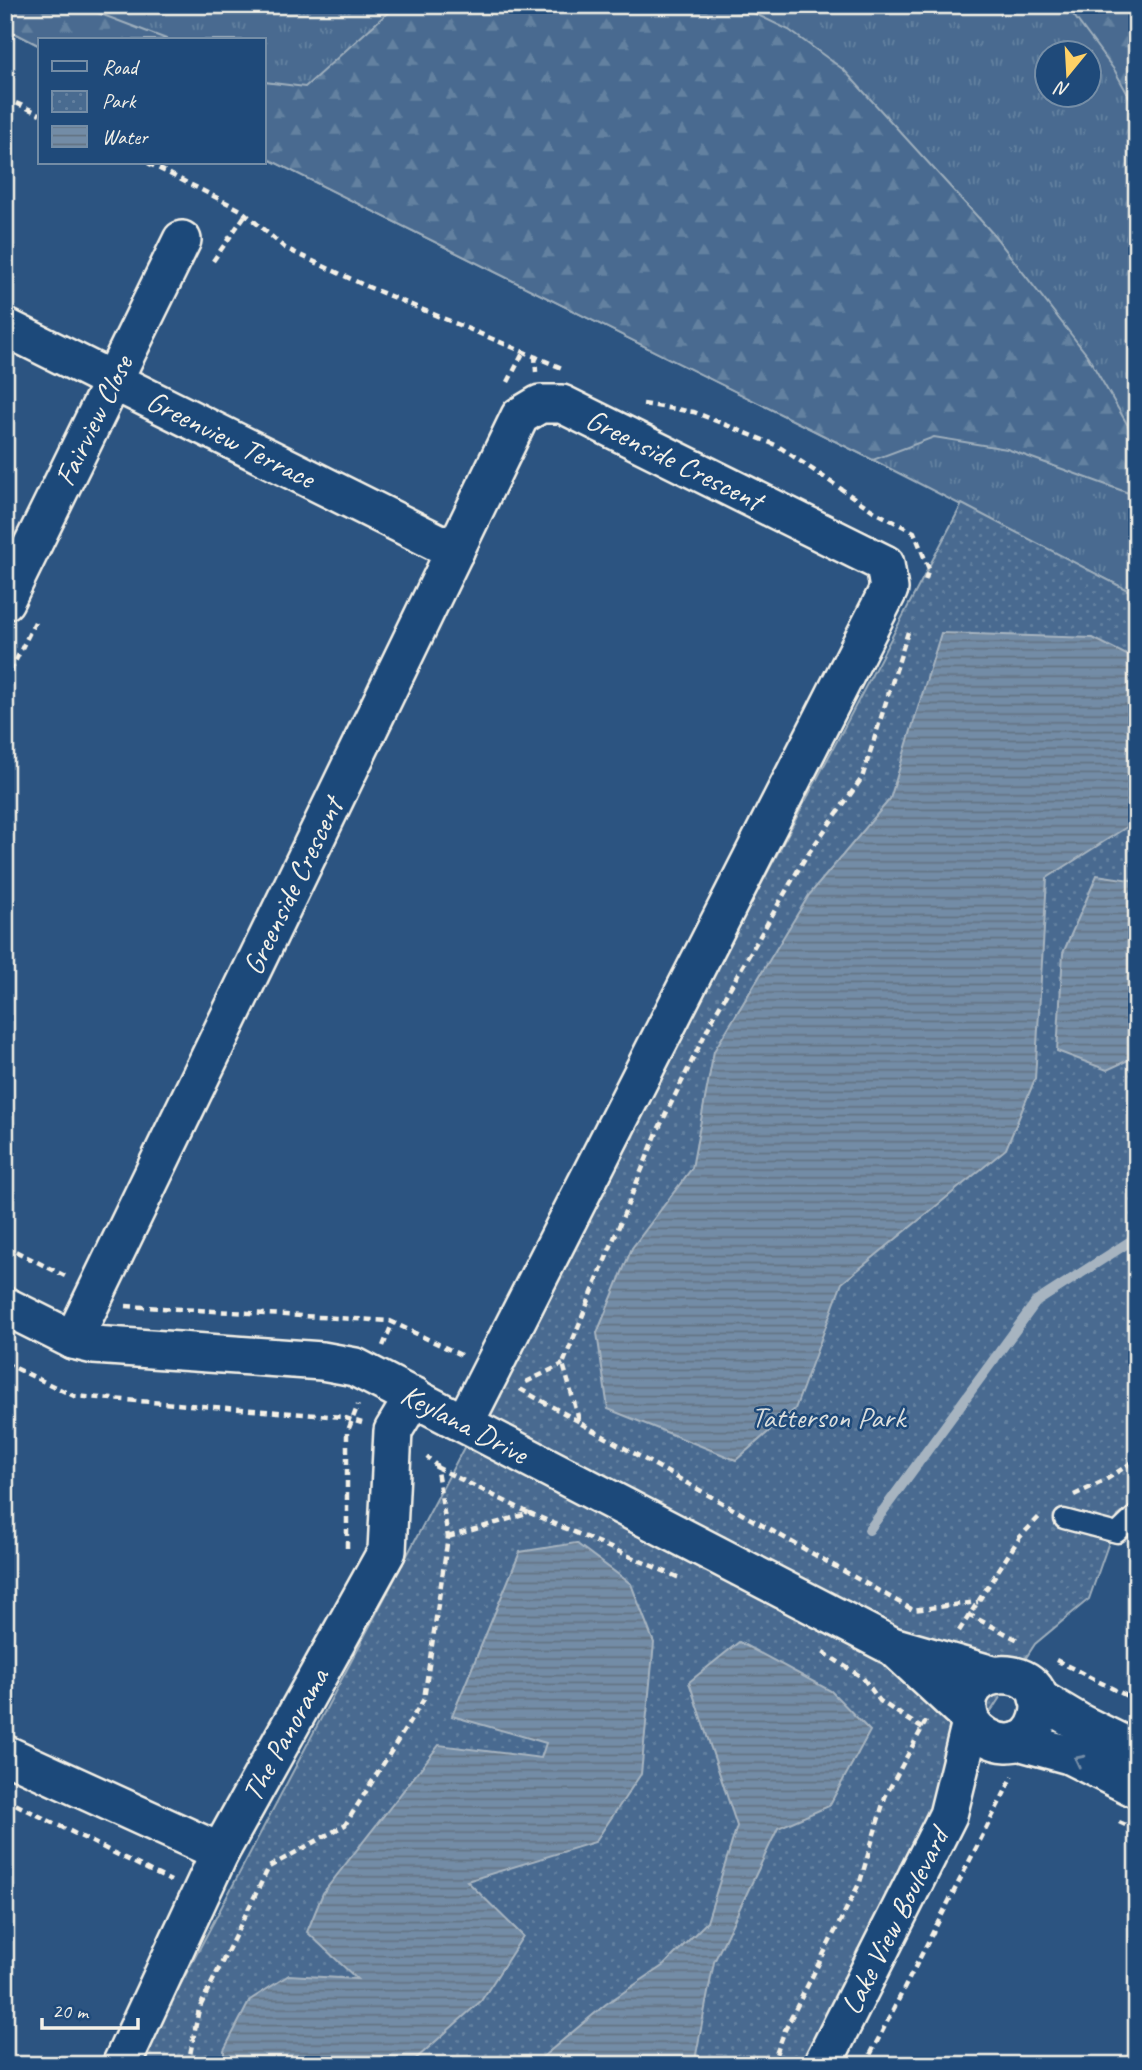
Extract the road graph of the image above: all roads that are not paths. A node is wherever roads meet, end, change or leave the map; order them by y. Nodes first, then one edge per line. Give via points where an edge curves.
1 (182, 240) dead end
2 (5, 327) edge
3 (113, 381) junction
4 (455, 551) junction
5 (5, 601) edge
6 (5, 1306) edge
7 (73, 1340) junction
8 (414, 1396) junction
9 (465, 1422) junction
10 (1137, 1514) edge
11 (1064, 1520) dead end
12 (993, 1675) junction
13 (944, 1676) junction
14 (1038, 1698) junction
15 (970, 1719) junction
16 (1137, 1751) edge
17 (5, 1755) edge
18 (1012, 1758) junction
19 (1137, 1789) edge
20 (948, 1815) junction
21 (213, 1849) junction
22 (121, 2065) edge
23 (822, 2065) edge

1 - 3 street, Fairview Close
2 - 3 street, Greenview Terrace
3 - 4 street, Greenview Terrace
3 - 5 street, Fairview Close
4 - 7 street, Greenside Crescent
4 - 9 street, Greenside Crescent via 520,416 540,404 562,404 885,564 889,589
6 - 7 street, Keylana Drive
7 - 8 street, Keylana Drive via 125,1349 340,1363
8 - 9 street, Keylana Drive
8 - 21 street, The Panorama via 393,1431 387,1551
9 - 13 street, Keylana Drive
10 - 11 lane via 1117,1533
12 - 13 street, Keylana Drive
12 - 14 street via 1021,1677
12 - 15 street via 976,1687 968,1706
13 - 15 street, Keylana Drive
14 - 16 street
14 - 18 street via 1038,1718
15 - 18 street
15 - 20 street, Lake View Boulevard
17 - 21 street
19 -> 18 street via 1069,1755
18 - 20 street, Lake View Boulevard
20 - 23 street, Lake View Boulevard
21 - 22 street, The Panorama

